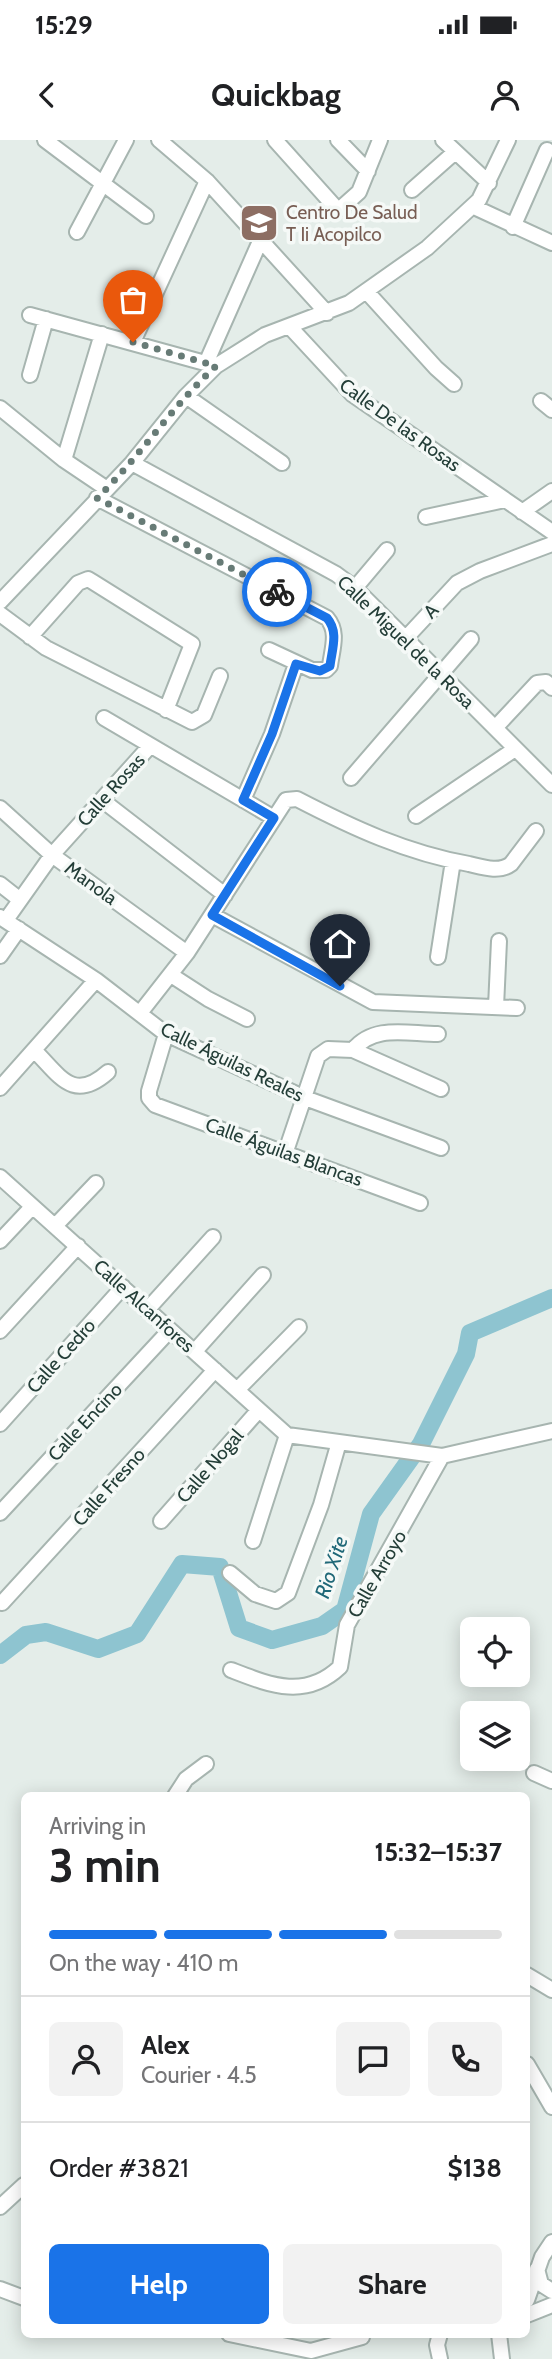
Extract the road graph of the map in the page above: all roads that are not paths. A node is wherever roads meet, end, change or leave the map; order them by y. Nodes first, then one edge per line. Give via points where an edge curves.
1 (45, 140) edge
2 (125, 140) edge
3 (159, 140) edge
4 (275, 140) edge
5 (338, 140) edge
6 (380, 140) edge
7 (443, 140) edge
8 (508, 140) edge
9 (547, 150) dead end
10 (455, 152) junction
11 (368, 172) junction
12 (103, 181) junction
13 (207, 181) junction
14 (489, 183) junction
15 (412, 190) dead end
16 (474, 207) junction
17 (146, 216) dead end
18 (513, 227) junction
19 (77, 232) dead end
20 (261, 239) junction
21 (552, 243) edge
22 (368, 292) junction
23 (327, 313) junction
24 (30, 315) dead end
25 (46, 319) junction
26 (289, 326) junction
27 (102, 334) junction
28 (133, 342) junction
29 (212, 364) junction
30 (30, 375) dead end
31 (454, 384) dead end
32 (186, 396) junction
33 (0, 408) edge
34 (64, 460) junction
35 (132, 463) junction
36 (282, 463) dead end
37 (552, 491) edge
38 (102, 493) junction
39 (505, 500) junction
40 (522, 512) junction
41 (426, 517) dead end
42 (552, 532) edge
43 (552, 544) edge
44 (387, 551) dead end
45 (355, 588) junction
46 (0, 601) edge
47 (0, 614) edge
48 (30, 637) junction
49 (405, 639) junction
50 (471, 639) dead end
51 (269, 650) dead end
52 (296, 664) junction
53 (440, 673) junction
54 (220, 676) dead end
55 (552, 688) edge
56 (166, 710) junction
57 (104, 718) dead end
58 (495, 728) junction
59 (150, 746) junction
60 (515, 749) junction
61 (351, 778) dead end
62 (552, 785) edge
63 (102, 800) junction
64 (243, 800) junction
65 (0, 808) edge
66 (416, 816) dead end
67 (274, 818) junction
68 (536, 831) dead end
69 (52, 855) junction
70 (453, 862) junction
71 (0, 884) edge
72 (225, 895) junction
73 (19, 899) junction
74 (212, 915) junction
75 (8, 922) edge
76 (499, 941) dead end
77 (187, 953) junction
78 (0, 956) edge
79 (438, 957) dead end
80 (171, 975) junction
81 (96, 980) junction
82 (496, 1007) junction
83 (517, 1008) dead end
84 (139, 1013) junction
85 (247, 1019) dead end
86 (166, 1034) junction
87 (438, 1034) dead end
88 (34, 1050) junction
89 (354, 1051) junction
90 (108, 1072) dead end
91 (0, 1088) edge
92 (441, 1089) dead end
93 (305, 1097) junction
94 (441, 1148) dead end
95 (286, 1151) junction
96 (0, 1177) edge
97 (96, 1183) dead end
98 (420, 1203) dead end
99 (32, 1207) junction
100 (55, 1226) junction
101 (213, 1237) dead end
102 (0, 1241) edge
103 (78, 1247) junction
104 (263, 1275) dead end
105 (122, 1287) junction
106 (147, 1310) junction
107 (299, 1327) dead end
108 (170, 1330) junction
109 (0, 1331) edge
110 (195, 1351) junction
111 (215, 1370) junction
112 (237, 1390) junction
113 (258, 1410) junction
114 (0, 1424) edge
115 (552, 1431) edge
116 (287, 1435) junction
117 (339, 1443) junction
118 (437, 1456) junction
119 (0, 1513) edge
120 (161, 1521) dead end
121 (253, 1541) dead end
122 (230, 1573) dead end
123 (2, 1603) dead end
124 (231, 1670) dead end
125 (206, 1764) dead end
126 (534, 1773) dead end
127 (552, 1782) edge
128 (178, 1792) edge
129 (530, 1977) edge
130 (552, 1990) edge
131 (530, 2069) edge
132 (552, 2107) edge
133 (21, 2188) edge
134 (0, 2207) edge
135 (552, 2242) edge
136 (537, 2269) junction
137 (0, 2289) edge
138 (530, 2291) edge
139 (552, 2291) edge
140 (21, 2297) edge
141 (552, 2305) edge
142 (530, 2314) edge
143 (242, 2338) edge
144 (359, 2338) edge
145 (440, 2338) edge
146 (499, 2338) edge
147 (299, 2355) edge
148 (438, 2358) edge
149 (502, 2359) edge

1 - 12 street
2 - 12 street
3 - 13 street
4 - 11 street via 336,208 347,205 359,192
5 - 11 street
6 - 11 street
7 - 10 street
8 - 14 street
9 - 18 street
10 - 14 street
10 - 15 street
12 - 17 street
12 - 19 street
13 - 20 street
13 - 28 street
14 - 16 street
16 - 18 street
16 - 22 street
18 - 21 street
20 - 23 street
20 - 29 street
22 - 23 street
22 - 31 street
23 - 26 street
24 - 25 street
25 - 27 street
25 - 30 street
26 - 29 street
26 - 39 street, Calle De las Rosas via 352,394
27 - 28 street
27 - 34 street
28 - 29 street
29 - 32 street
32 - 35 street
32 - 36 street
33 - 34 street
34 - 38 street
35 - 38 street
35 - 45 street, Calle Miguel de la Rosa
37 - 40 street
38 - 46 street
38 - 52 street via 327,618 335,634 330,666 312,670
39 - 40 street, Calle De las Rosas
39 - 41 street
40 - 42 street, Calle De las Rosas
43 - 49 street, A via 457,583
44 - 45 street
45 - 49 street, Calle Miguel de la Rosa
47 - 48 street
48 - 56 street
48 - 56 street via 78,583 84,579 93,582 192,644
49 - 53 street, Calle Miguel de la Rosa
50 - 53 street
51 - 52 street
52 - 64 street
53 - 58 street, Calle Miguel de la Rosa
53 - 61 street
54 - 56 street via 204,715 196,722
55 - 58 street via 537,683
57 - 59 street
58 - 60 street, Calle Miguel de la Rosa
59 - 63 street, Calle Rosas
59 - 64 street
60 - 62 street, Calle Miguel de la Rosa
60 - 66 street
63 - 69 street, Calle Rosas
63 - 72 street
64 - 67 street
65 - 69 street, Manola
67 - 70 street via 286,800 297,799 367,835
67 - 72 street
68 - 70 street via 506,868
69 - 73 street, Calle Rosas
69 - 77 street, Manola
70 - 79 street
71 - 73 street
72 - 74 street
73 - 75 street, Calle Rosas
74 - 77 street
74 - 82 street via 373,1002
75 - 78 street, Calle Rosas
75 - 81 street, Calle Águilas Reales
76 - 82 street
77 - 80 street
80 - 84 street
80 - 85 street
81 - 84 street, Calle Águilas Reales
81 - 88 street
82 - 83 street
84 - 86 street, Calle Águilas Reales
86 - 93 street, Calle Águilas Reales
86 - 95 street, Calle Águilas Blancas via 149,1098 155,1105
87 - 89 street via 377,1033 363,1038
88 - 90 street via 77,1087 88,1086
88 - 91 street
89 - 92 street
89 - 93 street via 320,1052
93 - 94 street, Calle Águilas Reales
93 - 95 street
95 - 98 street, Calle Águilas Blancas
96 - 99 street, Calle Alcanfores
97 - 100 street
99 - 100 street, Calle Alcanfores
99 - 102 street
100 - 103 street, Calle Alcanfores
101 - 106 street
103 - 105 street, Calle Alcanfores
103 - 109 street
104 - 110 street
105 - 106 street, Calle Alcanfores
105 - 114 street, Calle Cedro
106 - 108 street, Calle Alcanfores
107 - 112 street
108 - 110 street, Calle Alcanfores
108 - 119 street, Calle Encino
110 - 111 street, Calle Alcanfores
111 - 112 street, Calle Alcanfores
111 - 123 street, Calle Fresno
112 - 113 street, Calle Alcanfores
113 - 116 street, Calle Alcanfores
113 - 120 street, Calle Nogal
115 - 118 street
116 - 117 street
116 - 121 street
117 - 118 street
117 - 122 street via 288,1593 271,1601
118 - 124 street, Calle Arroyo via 348,1625 340,1667 315,1684 286,1688
125 - 128 street via 186,1779
126 - 127 street
129 - 130 street
131 - 132 street
133 - 134 street
135 - 136 street
136 - 138 street
136 - 139 street via 541,2284
137 - 140 street
141 - 142 street
143 - 147 street
144 - 147 street
145 - 148 street
146 - 149 street

